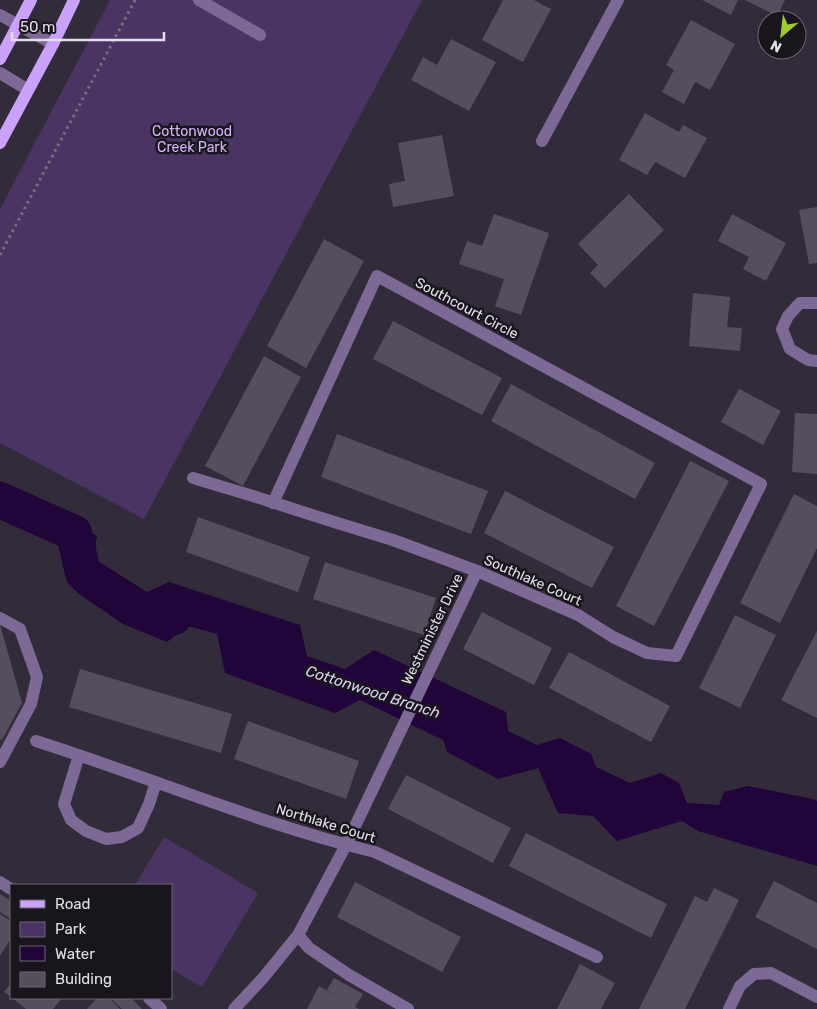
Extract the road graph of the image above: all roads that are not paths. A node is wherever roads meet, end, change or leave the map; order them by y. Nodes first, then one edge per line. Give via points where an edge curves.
1 (31, 0) edge
2 (74, 0) edge
3 (199, 0) edge
4 (618, 0) edge
5 (0, 15) edge
6 (19, 25) junction
7 (260, 35) dead end
8 (53, 44) junction
9 (0, 59) edge
10 (0, 74) edge
11 (28, 90) junction
12 (542, 141) dead end
13 (0, 143) edge
14 (817, 303) edge
15 (817, 361) edge
16 (193, 478) dead end
17 (761, 484) joint
18 (273, 503) junction
19 (477, 571) junction
20 (0, 618) edge
21 (36, 741) dead end
22 (79, 755) junction
23 (0, 762) edge
24 (156, 782) junction
25 (346, 845) junction
26 (298, 936) junction
27 (597, 957) dead end
28 (817, 997) edge
29 (150, 999) edge
30 (161, 1009) edge
31 (234, 1009) edge
32 (408, 1009) edge
33 (729, 1009) edge

1 - 6 main road
2 - 8 main road
3 - 7 street
4 - 12 street
5 - 6 street
6 - 8 street
6 - 9 main road
8 - 11 main road
10 - 11 street
11 - 13 main road
14 - 15 street via 800,304 788,316 782,329 790,349 808,360
16 - 18 street, Southlake Court
17 - 18 street, Southcourt Circle via 377,276
17 - 19 street, Southlake Court via 676,656 648,653 613,637 578,615
18 - 19 street, Southlake Court via 393,540
19 - 25 street, Westminister Drive
20 - 23 street via 20,628 37,677 31,704
21 - 22 street, Northlake Court
22 - 24 street, Northlake Court
22 - 24 street via 64,804 72,820 86,831 106,839 122,837 138,828
24 - 25 street, Northlake Court via 232,810
25 - 26 street, Westminister Drive
25 - 27 street, Northlake Court via 375,852
26 - 31 street, Westminister Drive
26 - 32 street via 308,948 349,976
28 - 33 street via 771,972 754,974 740,986
29 - 30 street

